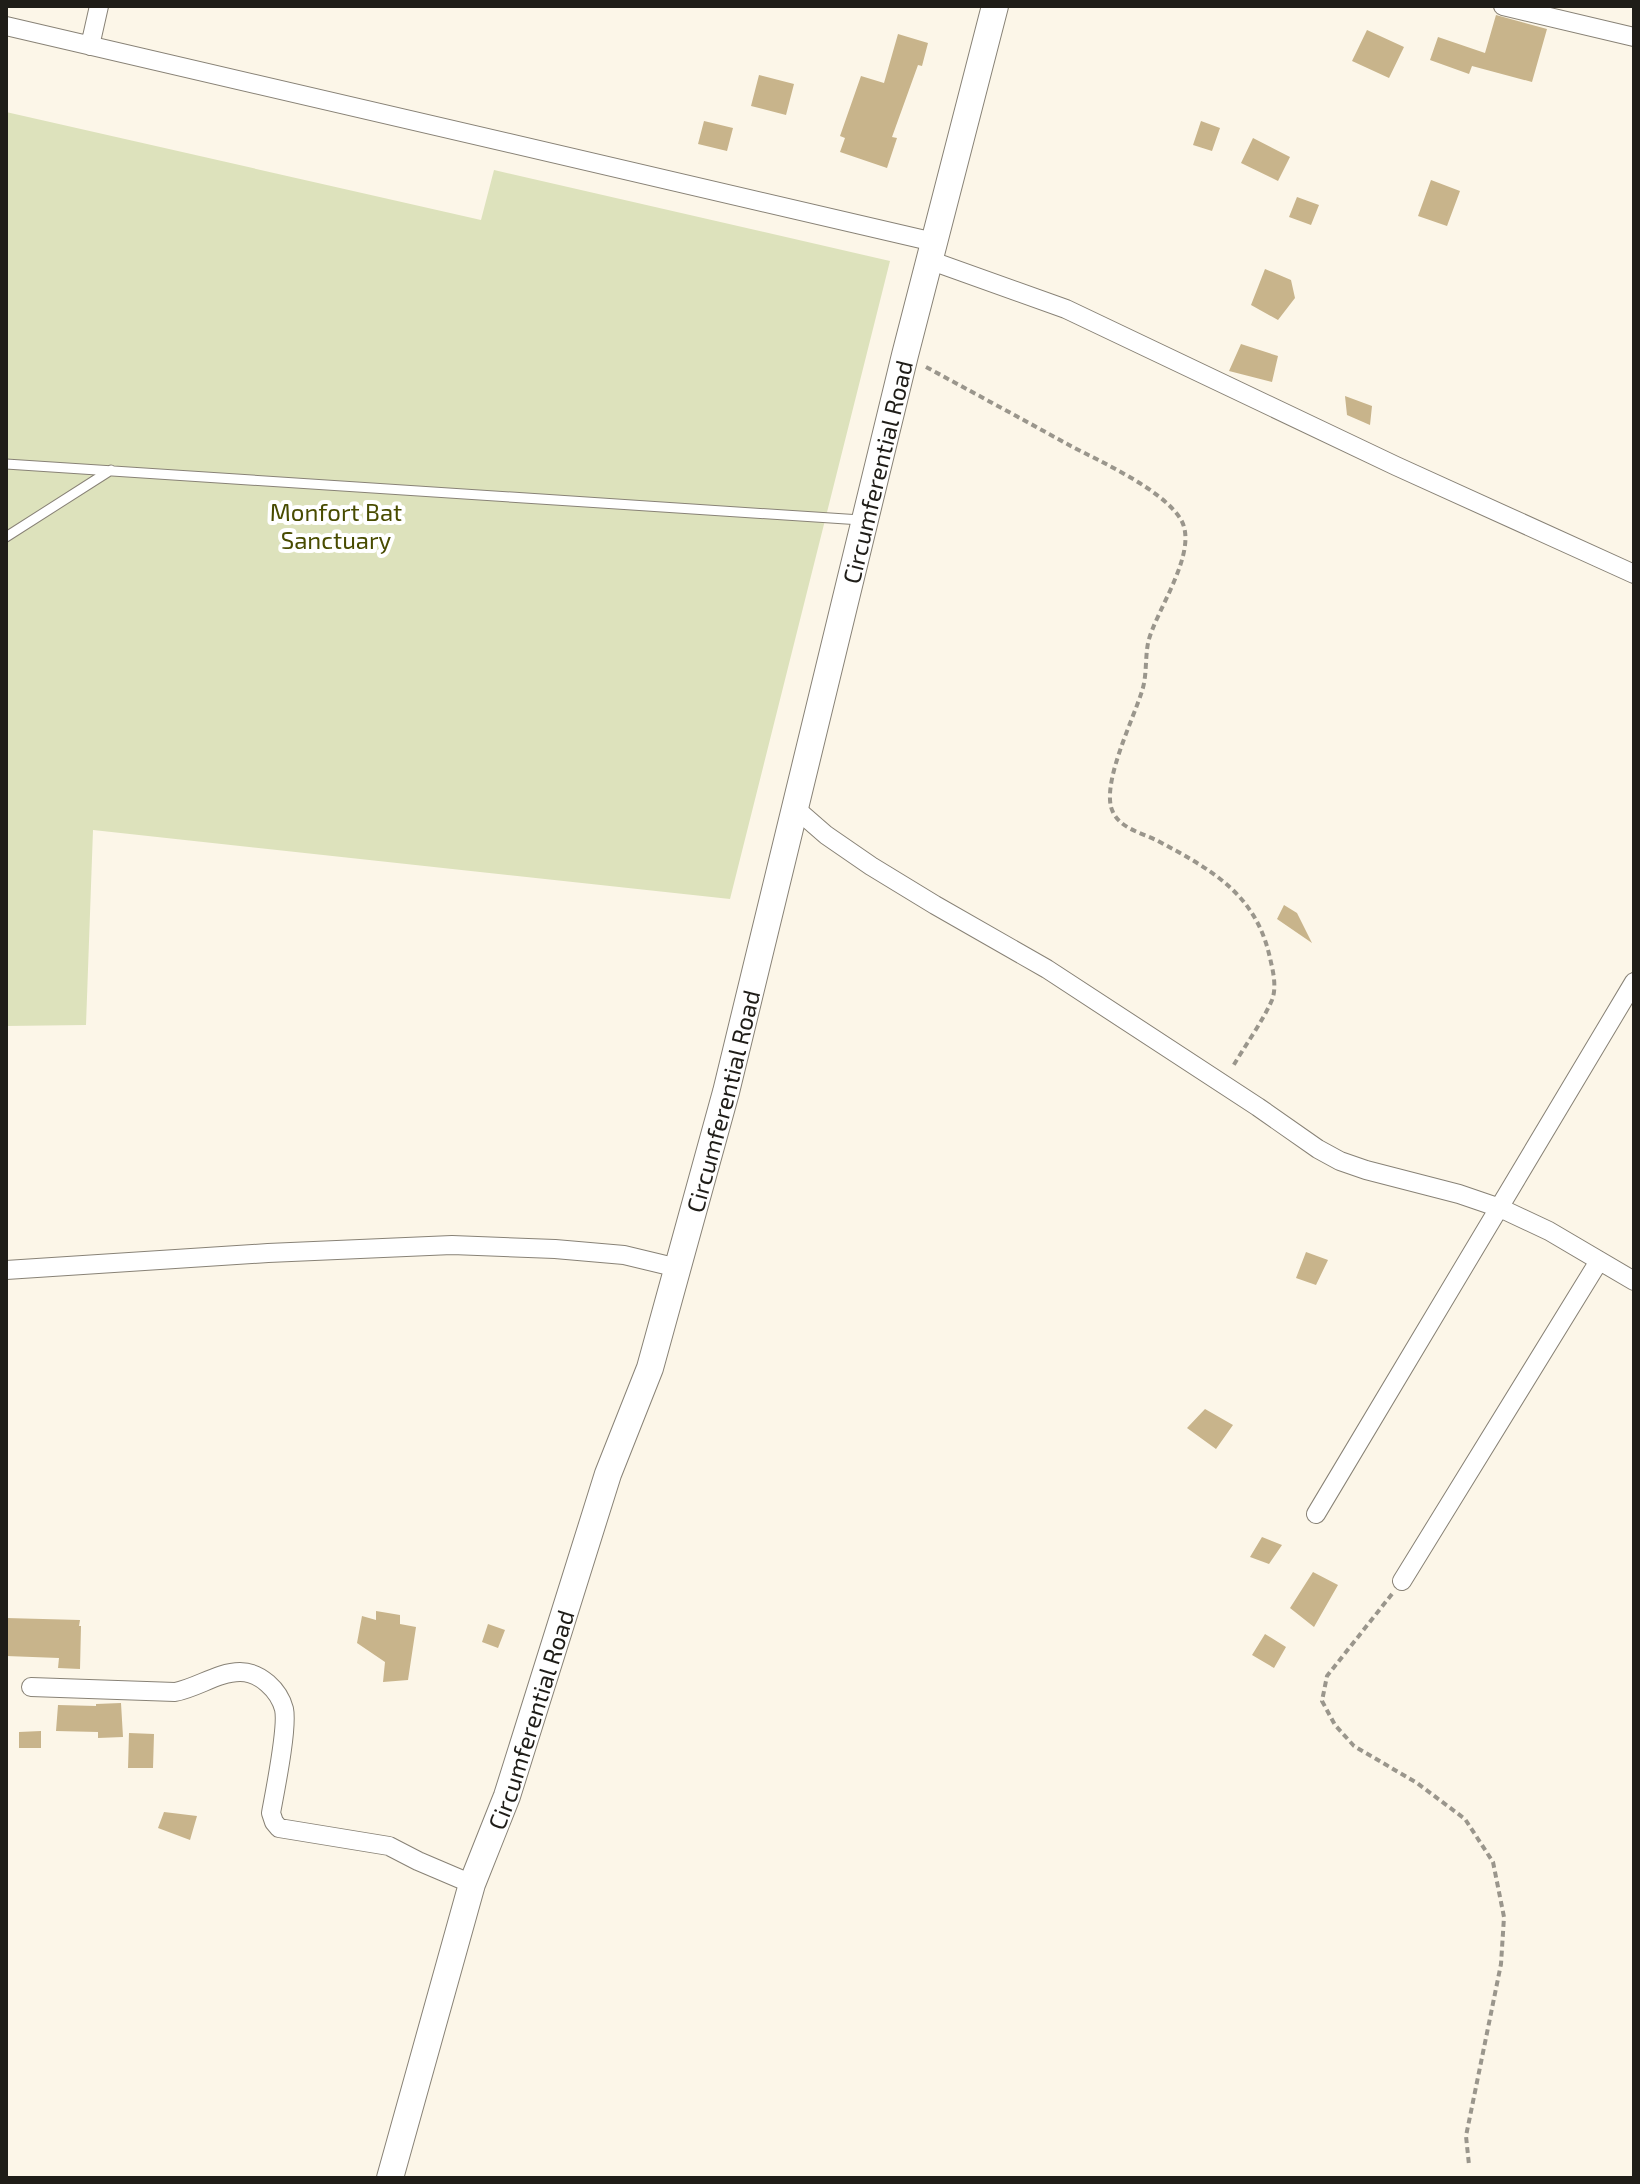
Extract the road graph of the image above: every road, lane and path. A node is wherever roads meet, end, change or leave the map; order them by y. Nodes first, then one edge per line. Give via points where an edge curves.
1 (99, 6) edge
2 (995, 6) edge
3 (1503, 6) edge
4 (6, 26) edge
5 (1634, 37) edge
6 (90, 46) junction
7 (931, 251) junction
8 (905, 355) junction
9 (6, 464) edge
10 (111, 470) junction
11 (866, 520) junction
12 (6, 537) edge
13 (1634, 574) edge
14 (795, 808) junction
15 (1634, 982) edge
16 (1223, 1084) junction
17 (1500, 1208) junction
18 (1599, 1261) junction
19 (678, 1268) junction
20 (6, 1270) edge
21 (1634, 1281) edge
22 (1316, 1514) dead end
23 (1402, 1581) joint
24 (31, 1687) dead end
25 (472, 1884) junction
26 (1469, 2165) dead end
27 (390, 2178) edge

1 - 6 street
2 - 7 main road, Circumferential Road
3 - 5 street
4 - 6 street
6 - 7 street
7 - 8 main road, Circumferential Road
7 - 13 street
8 - 11 main road, Circumferential Road
8 - 16 path via 1125,475 1169,504 1182,521 1185,544 1180,566 1148,642 1144,687 1109,792 1122,825 1218,877 1259,921 1274,974 1273,998
9 - 10 lane
10 - 11 lane
10 - 12 lane
11 - 14 main road, Circumferential Road
14 - 16 street via 871,866 1047,969
14 - 19 main road, Circumferential Road
15 - 17 street
16 - 17 street via 1340,1161
17 - 18 street
17 - 22 street
18 - 21 street
18 - 23 street
19 - 20 street via 624,1255 452,1245
19 - 25 main road, Circumferential Road via 650,1368 608,1474 507,1796
23 - 26 path via 1327,1676 1322,1701 1354,1746 1465,1819 1493,1862 1504,1917 1501,1964 1466,2136
24 - 25 street via 175,1692 237,1672 253,1673 277,1693 284,1710 271,1813 279,1828 389,1846
25 - 27 main road, Circumferential Road

